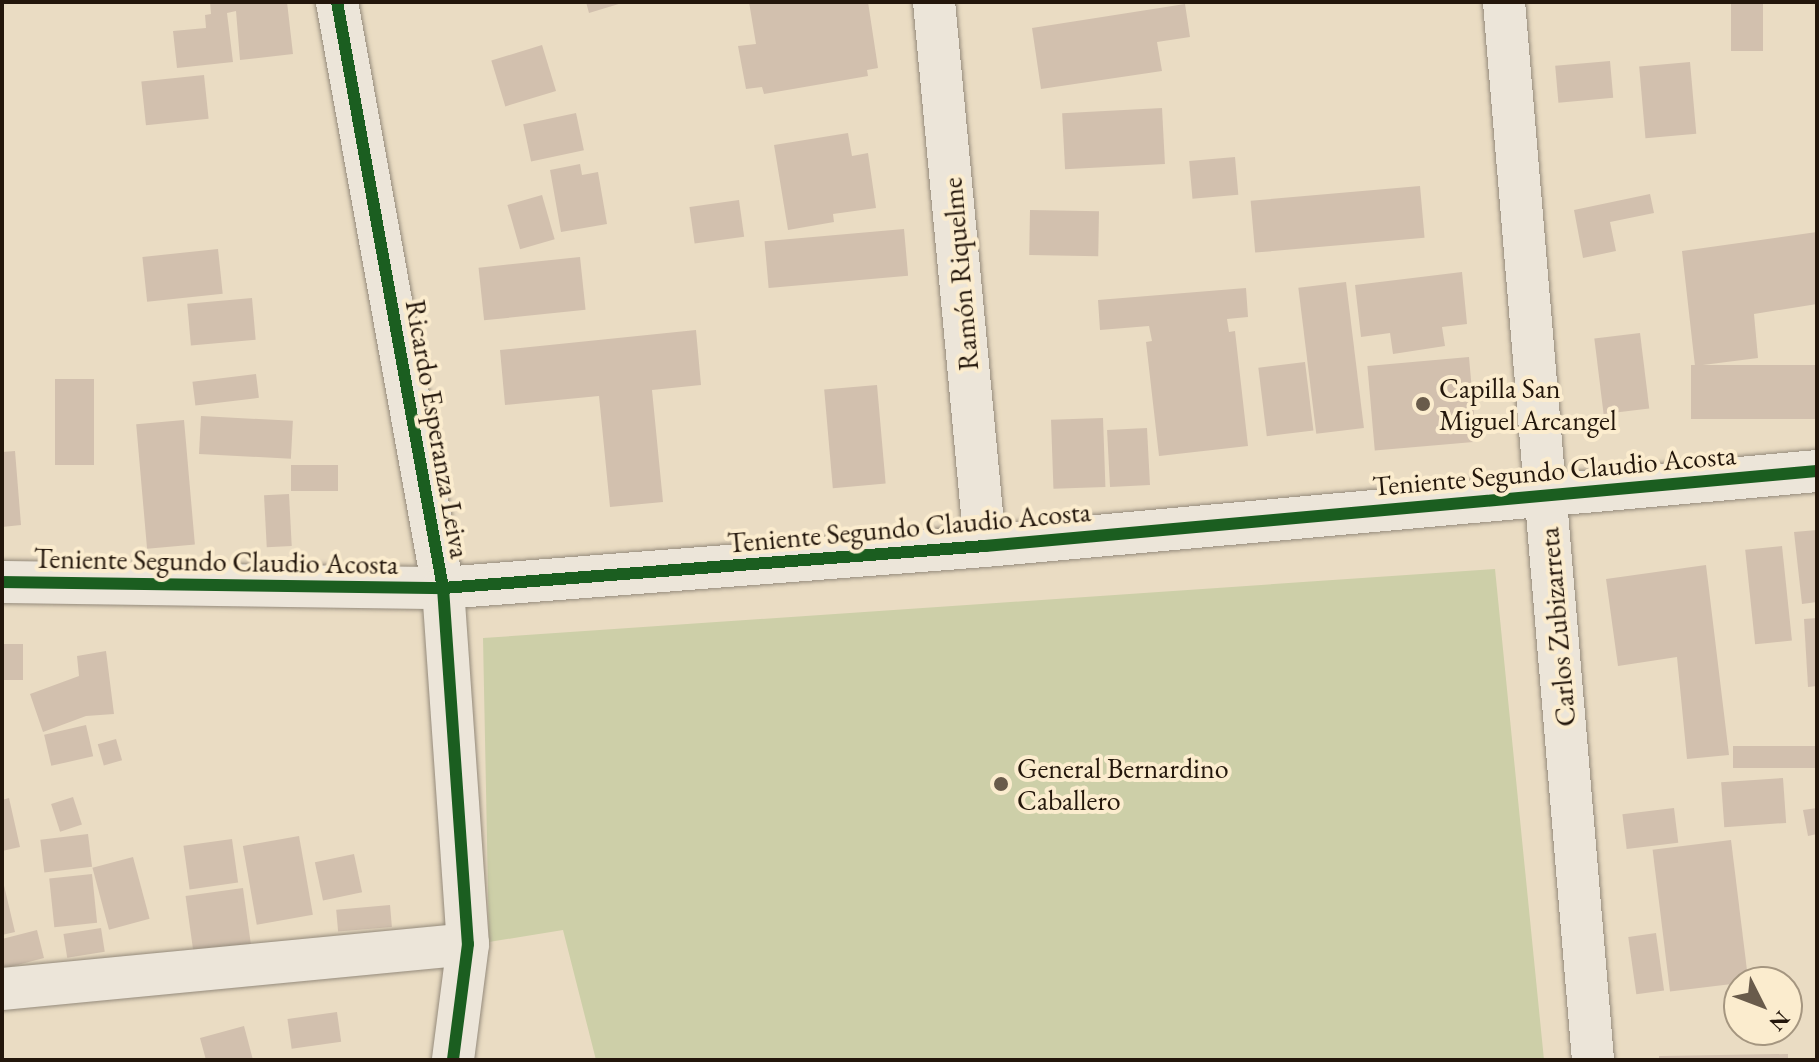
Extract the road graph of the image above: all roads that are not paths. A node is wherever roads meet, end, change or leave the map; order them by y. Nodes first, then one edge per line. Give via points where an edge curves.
1 (337, 2) edge
2 (934, 2) edge
3 (1504, 2) edge
4 (1817, 471) edge
5 (1546, 494) junction
6 (985, 546) junction
7 (2, 582) edge
8 (443, 588) junction
9 (468, 944) junction
10 (2, 989) edge
11 (453, 1060) edge
12 (1593, 1060) edge

1 - 8 street, Ricardo Esperanza Leiva
2 - 6 street, Ramón Riquelme
3 - 5 street, Carlos Zubizarreta
4 - 5 street, Teniente Segundo Claudio Acosta
5 - 6 street, Teniente Segundo Claudio Acosta
5 - 12 street, Carlos Zubizarreta
6 - 8 street, Teniente Segundo Claudio Acosta
7 - 8 street, Teniente Segundo Claudio Acosta
8 - 9 street, Ricardo Esperanza Leiva
9 - 10 street
9 - 11 street, Ricardo Esperanza Leiva

